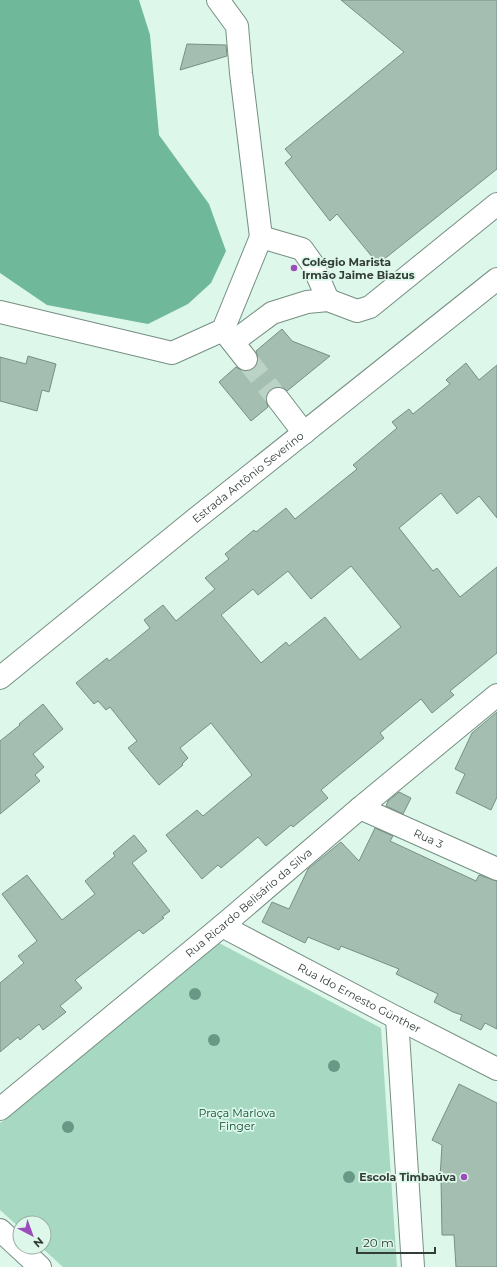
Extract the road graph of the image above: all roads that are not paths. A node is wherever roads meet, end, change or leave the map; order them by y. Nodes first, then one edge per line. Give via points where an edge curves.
1 (218, 0) edge
2 (497, 204) edge
3 (261, 237) junction
4 (497, 279) edge
5 (328, 300) junction
6 (0, 312) edge
7 (234, 344) junction
8 (278, 399) tunnel mouth
9 (304, 433) junction
10 (0, 678) edge
11 (497, 695) edge
12 (360, 808) junction
13 (497, 870) edge
14 (222, 926) junction
15 (396, 1018) junction
16 (497, 1069) edge
17 (0, 1109) edge
18 (0, 1230) edge
19 (40, 1267) edge
20 (413, 1267) edge

1 - 3 street via 237,26
2 - 5 street via 370,307 357,310
3 - 5 street via 302,249 312,263
3 - 7 street
4 - 9 street, Estrada Antônio Severino
5 - 7 street via 307,302 272,313
6 - 7 street via 172,353
8 - 9 street
9 - 10 street, Estrada Antônio Severino
11 - 12 street, Rua Ricardo Belisário da Silva
12 - 13 street, Rua 3
12 - 14 street, Rua Ricardo Belisário da Silva
14 - 15 street, Rua Ido Ernesto Günther
14 - 17 street, Rua Ricardo Belisário da Silva
15 - 16 street, Rua Ido Ernesto Günther
15 - 20 street
18 - 19 street

